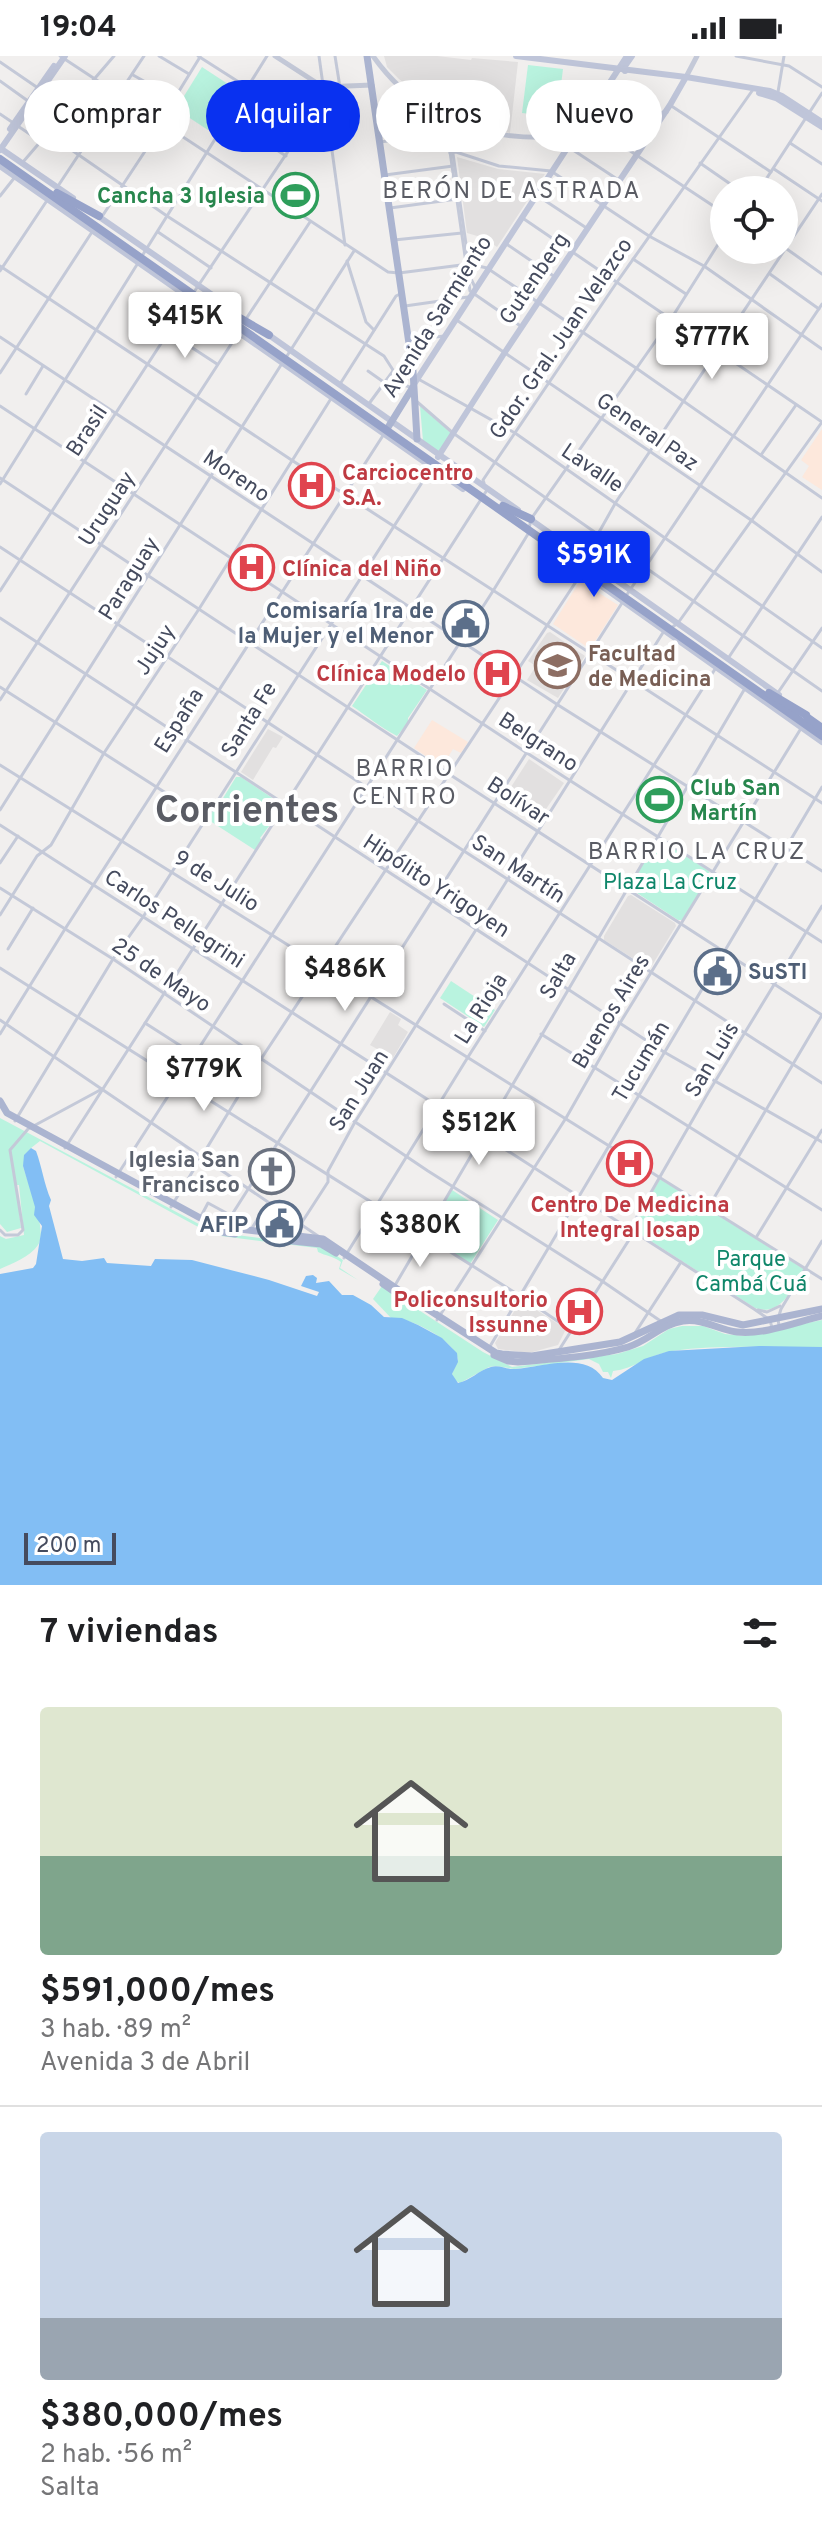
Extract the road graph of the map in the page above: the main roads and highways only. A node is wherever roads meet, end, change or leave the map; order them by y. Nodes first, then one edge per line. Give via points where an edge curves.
1 (365, 56) edge
2 (516, 56) edge
3 (629, 56) edge
4 (62, 57) edge
5 (537, 57) edge
6 (617, 70) junction
7 (625, 71) junction
8 (685, 79) junction
9 (46, 80) edge
10 (777, 96) junction
11 (24, 113) edge
12 (822, 124) edge
13 (0, 151) edge
14 (0, 166) edge
15 (52, 193) junction
16 (100, 217) joint
17 (96, 233) joint
18 (142, 255) junction
19 (195, 292) junction
20 (219, 306) junction
21 (238, 329) junction
22 (269, 335) junction
23 (267, 352) joint
24 (286, 356) junction
25 (415, 385) junction
26 (336, 391) junction
27 (404, 402) junction
28 (417, 426) junction
29 (388, 428) junction
30 (417, 439) junction
31 (436, 461) junction
32 (484, 494) junction
33 (529, 526) junction
34 (545, 547) joint
35 (585, 565) junction
36 (748, 682) junction
37 (805, 721) junction
38 (822, 730) edge
39 (822, 742) edge
40 (0, 1101) edge
41 (0, 1113) edge
42 (16, 1120) junction
43 (172, 1205) junction
44 (222, 1230) junction
45 (288, 1238) junction
46 (822, 1309) edge
47 (822, 1316) edge
48 (775, 1323) junction
49 (663, 1324) junction
50 (490, 1347) junction
51 (602, 1349) junction
52 (514, 1358) junction

1 - 25 main road
2 - 5 main road
3 - 6 main road, Avenida Sarmiento
3 - 7 main road
4 - 9 main road
5 - 6 main road
6 - 7 main road
6 - 25 main road, Avenida Sarmiento
7 - 8 main road
8 - 10 main road
8 - 10 main road via 752,87
8 - 31 main road, Gutenberg
10 - 12 main road
11 - 13 main road
13 - 15 highway
13 - 15 main road via 22,163
14 - 15 main road
15 - 16 highway
15 - 17 highway
15 - 18 highway
16 - 18 main road
17 - 18 main road
18 - 19 highway
19 - 20 highway
19 - 21 highway
19 - 22 main road
20 - 22 highway
20 - 24 highway
21 - 23 highway
21 - 24 highway
22 - 24 main road
23 - 24 main road
24 - 26 highway
25 - 27 main road, Avenida Sarmiento
25 - 28 main road
26 - 29 highway
26 - 29 main road via 368,405
27 - 28 main road via 412,402
27 - 29 main road, Avenida Sarmiento
28 - 30 main road
29 - 30 main road
29 - 31 highway
29 - 31 main road via 408,451
30 - 31 main road
31 - 32 highway
32 - 33 highway
32 - 33 highway
33 - 34 highway
33 - 35 highway
34 - 35 main road
35 - 36 highway
36 - 37 main road
36 - 37 highway
36 - 37 main road via 777,694
37 - 38 highway
37 - 39 main road
40 - 42 main road
41 - 42 main road
42 - 43 main road
43 - 44 main road
43 - 44 main road
44 - 45 main road
44 - 45 main road
45 - 50 main road via 320,1241
46 - 48 main road
47 - 48 main road
48 - 49 main road via 737,1325 695,1314
49 - 51 main road
49 - 51 main road via 639,1343
50 - 52 main road
50 - 52 main road via 504,1360
51 - 52 main road

